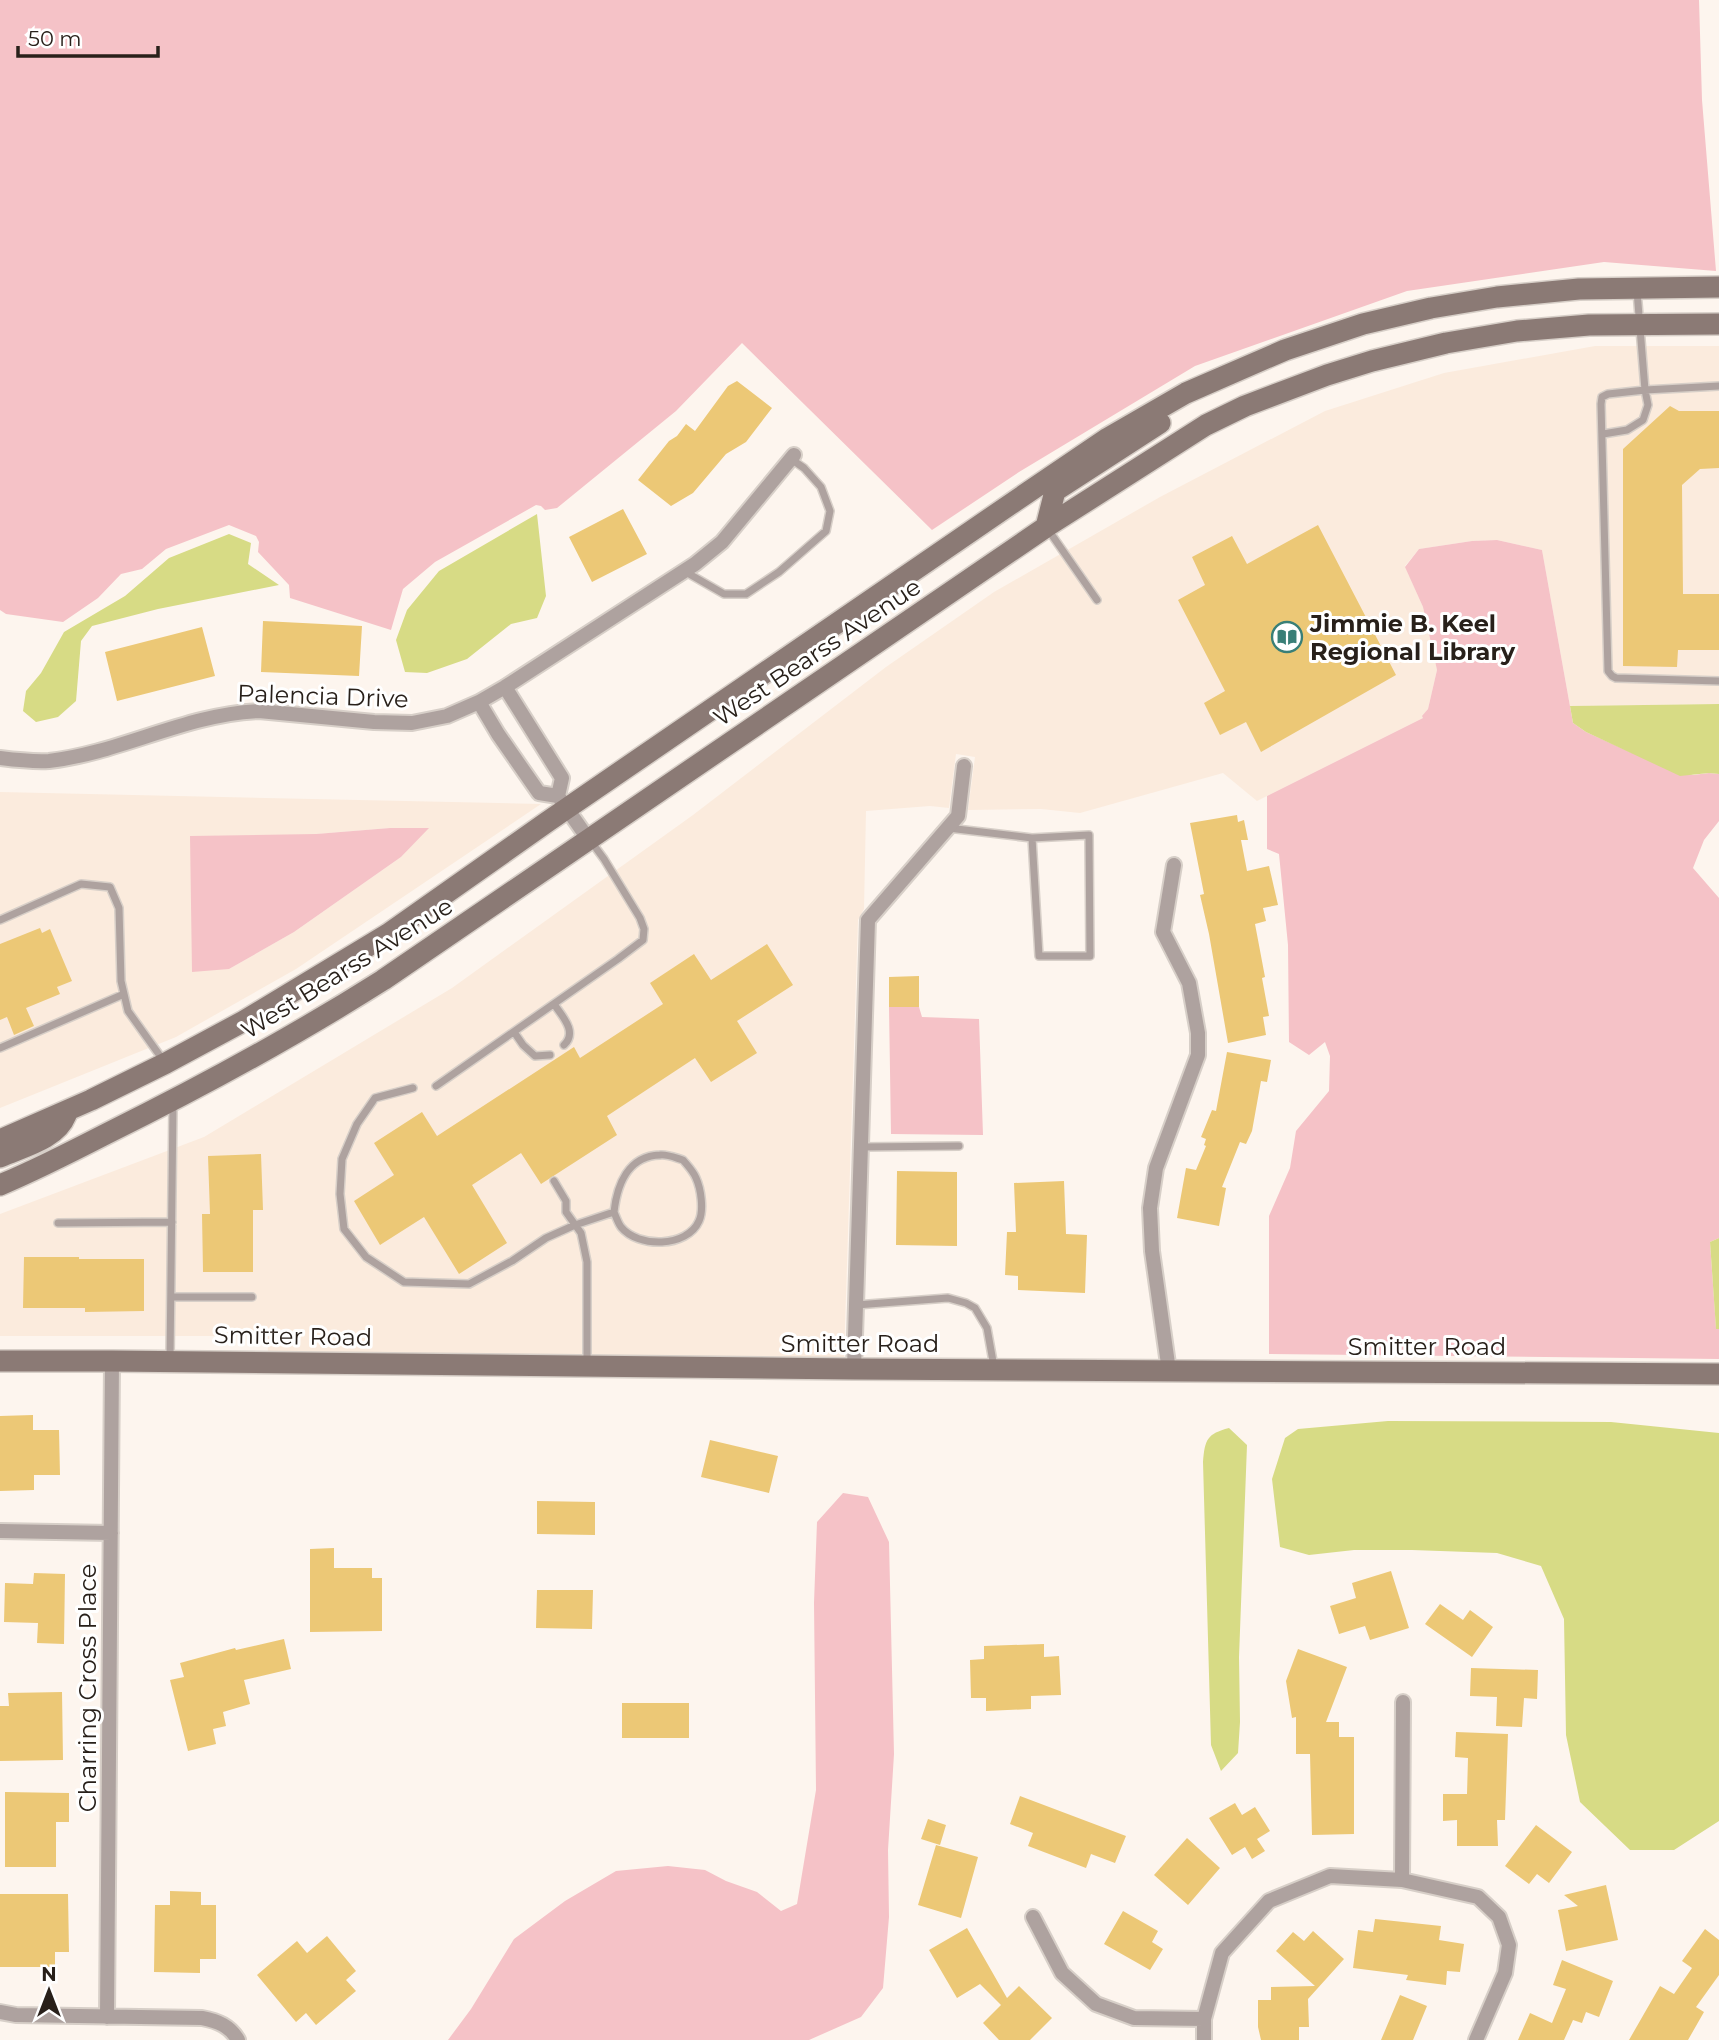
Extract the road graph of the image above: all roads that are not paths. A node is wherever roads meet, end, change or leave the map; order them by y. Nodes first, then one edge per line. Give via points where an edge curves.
1 (1637, 287) junction
2 (1719, 287) edge
3 (1639, 324) junction
4 (1719, 324) edge
5 (1719, 386) edge
6 (1645, 390) junction
7 (1186, 393) junction
8 (1603, 434) junction
9 (792, 457) joint
10 (1046, 527) junction
11 (683, 571) junction
12 (1097, 600) dead end
13 (1719, 681) edge
14 (505, 687) junction
15 (479, 702) junction
16 (0, 758) edge
17 (964, 766) dead end
18 (562, 803) junction
19 (947, 828) junction
20 (1032, 838) junction
21 (589, 840) junction
22 (1174, 865) dead end
23 (0, 920) edge
24 (124, 994) junction
25 (554, 1004) junction
26 (514, 1032) junction
27 (564, 1045) dead end
28 (0, 1048) edge
29 (550, 1055) dead end
30 (166, 1063) junction
31 (436, 1086) dead end
32 (413, 1088) dead end
33 (173, 1101) junction
34 (68, 1110) junction
35 (0, 1140) edge
36 (959, 1146) dead end
37 (861, 1147) junction
38 (0, 1157) edge
39 (554, 1181) dead end
40 (0, 1185) edge
41 (614, 1212) junction
42 (172, 1222) junction
43 (58, 1223) dead end
44 (575, 1225) junction
45 (171, 1297) junction
46 (252, 1297) dead end
47 (855, 1305) junction
48 (112, 1361) junction
49 (170, 1361) junction
50 (0, 1362) edge
51 (587, 1366) junction
52 (853, 1369) junction
53 (995, 1370) junction
54 (1169, 1371) junction
55 (1719, 1374) edge
56 (0, 1531) edge
57 (111, 1533) junction
58 (1403, 1702) dead end
59 (1402, 1880) junction
60 (1033, 1917) dead end
61 (0, 2012) edge
62 (107, 2017) junction
63 (1205, 2020) junction
64 (238, 2040) edge
65 (1204, 2040) edge
66 (1476, 2040) edge

1 - 2 main road, West Bearss Avenue
1 - 3 lane
1 - 7 main road, West Bearss Avenue via 1497,297 1390,317 1285,350
3 - 4 main road, West Bearss Avenue
3 - 6 lane
3 - 10 main road, West Bearss Avenue via 1484,336 1327,375 1206,425
5 - 6 lane
6 - 8 lane via 1648,411 1643,420 1627,430
6 - 8 lane via 1602,397
7 - 10 main road via 1169,417 1055,491
7 - 18 main road, West Bearss Avenue via 1066,466
8 - 13 lane via 1608,671 1616,678
9 - 11 street, Palencia Drive via 722,542
9 - 11 lane via 821,487 830,511 826,531 746,594 724,594
10 - 12 lane
10 - 21 main road, West Bearss Avenue
11 - 14 street, Palencia Drive
14 - 15 street, Palencia Drive
14 - 18 street via 562,778
15 - 16 street, Palencia Drive via 447,716 412,723 243,712 47,761
15 - 18 street via 539,793
17 - 19 street via 958,816
18 - 21 street
18 - 30 main road, West Bearss Avenue via 388,934
19 - 20 lane
19 - 37 street via 868,920
20 - 20 lane via 1039,956 1090,956 1089,835
21 - 25 lane via 640,918 643,940
21 - 33 main road, West Bearss Avenue via 340,1008
22 - 54 street via 1163,932 1189,983 1198,1055 1156,1168 1150,1208
23 - 24 lane via 81,884 110,887 119,908
24 - 28 lane
24 - 30 lane via 128,1011
25 - 26 lane
25 - 27 lane via 568,1024 569,1041
26 - 29 lane via 535,1056
26 - 31 lane
30 - 34 main road, West Bearss Avenue
32 - 44 lane via 375,1098 342,1159 344,1229 366,1257 404,1282 469,1284
33 - 40 main road, West Bearss Avenue
33 - 42 lane
34 - 35 main road, West Bearss Avenue
34 - 38 main road via 63,1123 43,1139
36 - 37 lane
37 - 47 street
39 - 44 lane
41 - 41 lane via 622,1228 644,1241 667,1242 687,1236 699,1221 702,1201 695,1177 683,1160 661,1155 641,1160 624,1174
41 - 44 lane
42 - 43 lane
42 - 45 lane
44 - 51 lane via 587,1262
45 - 46 lane
45 - 49 lane
47 - 52 street
47 - 53 lane via 948,1298 966,1303 975,1308 987,1328
48 - 49 main road, Smitter Road
48 - 50 main road, Smitter Road
48 - 57 street, Charring Cross Place
49 - 51 main road, Smitter Road
51 - 52 main road, Smitter Road
52 - 53 main road, Smitter Road
53 - 54 main road, Smitter Road
54 - 55 main road, Smitter Road
56 - 57 street
57 - 62 street, Charring Cross Place
58 - 59 street
59 - 63 street via 1330,1876 1269,1901 1222,1953
59 - 66 street via 1478,1897 1499,1917 1508,1945 1505,1973
60 - 63 street via 1062,1973 1096,2004 1134,2018
61 - 62 street
62 - 64 street via 202,2018 222,2023
63 - 65 street

